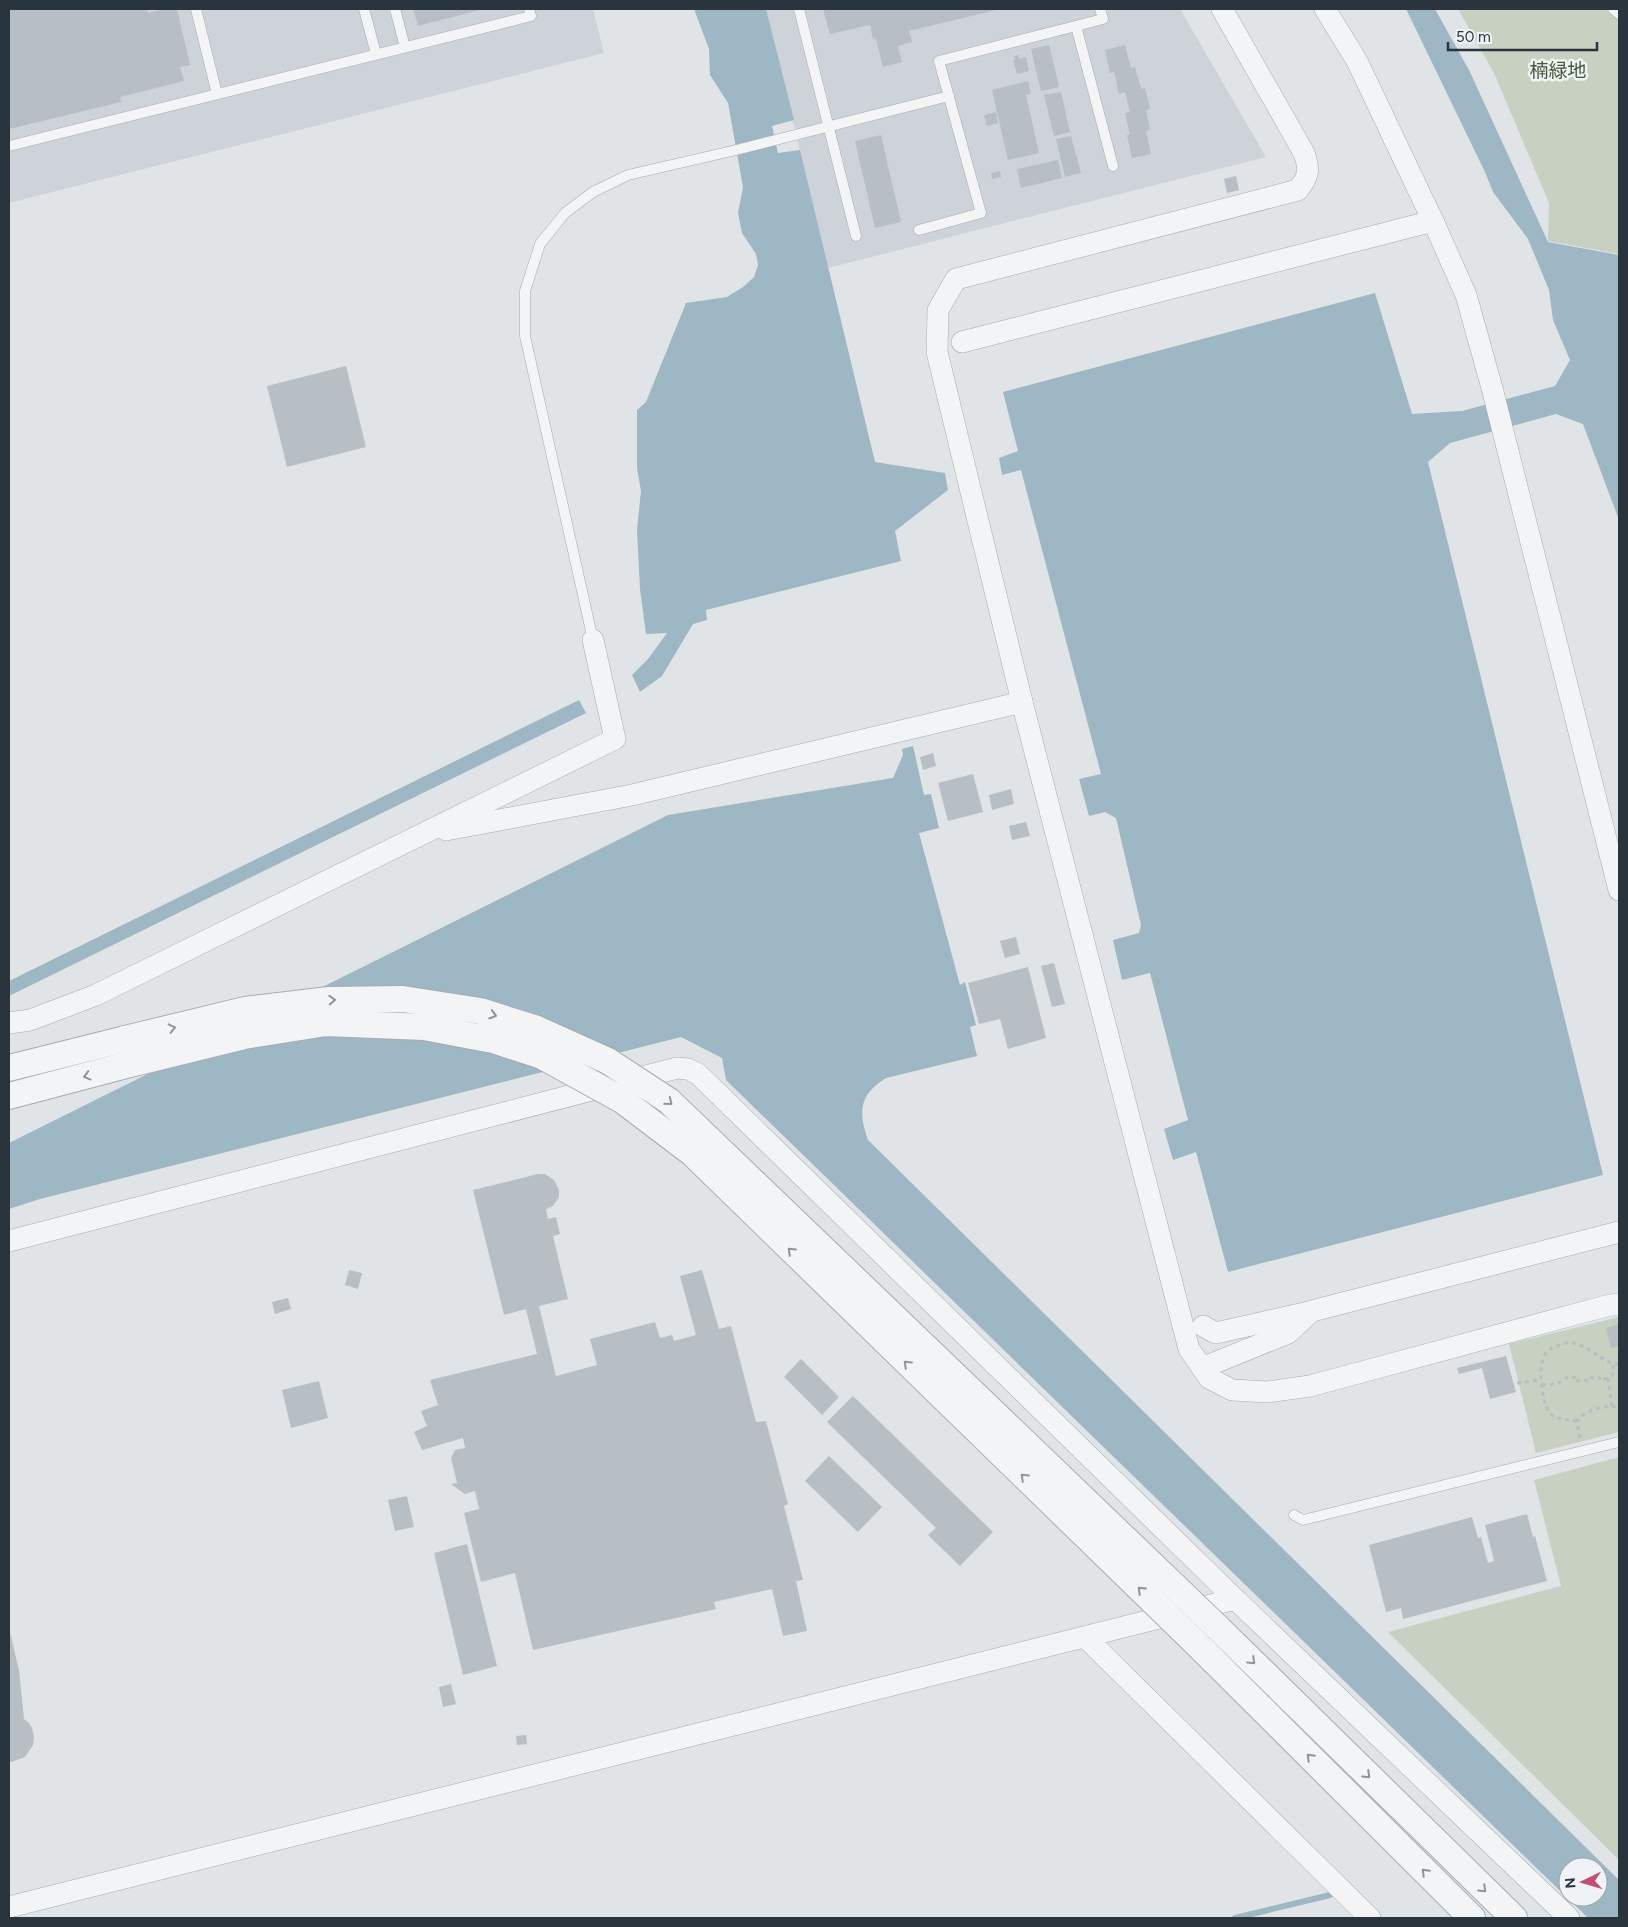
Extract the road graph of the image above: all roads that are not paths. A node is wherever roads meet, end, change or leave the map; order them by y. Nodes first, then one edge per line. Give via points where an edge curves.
1 (196, 9) edge
2 (364, 9) edge
3 (395, 9) edge
4 (529, 9) edge
5 (799, 9) edge
6 (1100, 9) edge
7 (1325, 9) edge
8 (1613, 9) edge
9 (1223, 10) edge
10 (1619, 14) edge
11 (1076, 26) junction
12 (405, 47) junction
13 (376, 54) junction
14 (217, 94) junction
15 (949, 96) junction
16 (829, 126) junction
17 (9, 146) edge
18 (1114, 166) dead end
19 (1433, 220) junction
20 (919, 230) dead end
21 (856, 236) dead end
22 (962, 342) dead end
23 (593, 640) joint
24 (1022, 702) junction
25 (420, 835) junction
26 (1619, 890) edge
27 (9, 1023) edge
28 (9, 1068) edge
29 (9, 1096) edge
30 (1619, 1232) edge
31 (9, 1241) edge
32 (1619, 1304) edge
33 (1312, 1311) junction
34 (1203, 1326) dead end
35 (1202, 1368) junction
36 (1619, 1442) edge
37 (1294, 1515) dead end
38 (1236, 1598) junction
39 (1085, 1636) junction
40 (9, 1907) edge
41 (1370, 1918) edge
42 (1472, 1918) edge
43 (1514, 1918) edge
44 (1569, 1918) edge

1 - 14 lane
2 - 13 lane
3 - 12 lane
4 - 12 lane via 531,16
5 - 16 lane
6 - 11 lane via 1103,19
7 - 19 street via 1357,61
8 - 10 lane
9 - 24 street via 1304,153 1308,164 1307,179 1298,190 956,279 938,310 937,352
11 - 15 lane via 939,61
11 - 18 lane
12 - 13 lane
13 - 14 lane
14 - 17 lane
15 - 16 lane
15 - 20 lane via 981,213
16 - 21 lane
16 - 23 lane via 628,175 593,192 565,213 540,244 525,291 525,336
19 - 22 street
19 - 26 street via 1466,295 1492,388
23 - 25 street via 615,739
24 - 25 street via 632,795
24 - 35 street via 1189,1350
25 - 27 street via 96,996 30,1020
28 -> 43 street, bridge via 245,1010 329,1000 403,999 480,1011 536,1029 608,1061 669,1101 1217,1627
42 -> 29 street, bridge via 1201,1648 692,1153 622,1100 542,1056 493,1040 424,1027 326,1023 244,1036
30 - 33 street
31 - 38 street via 676,1068 688,1069 705,1080
32 - 35 street via 1293,1389 1268,1392 1232,1390 1209,1378
33 - 34 street via 1216,1334
33 - 35 street via 1288,1333
36 - 37 lane via 1303,1520
38 - 39 street
38 - 44 street
39 - 40 street
39 - 41 street

